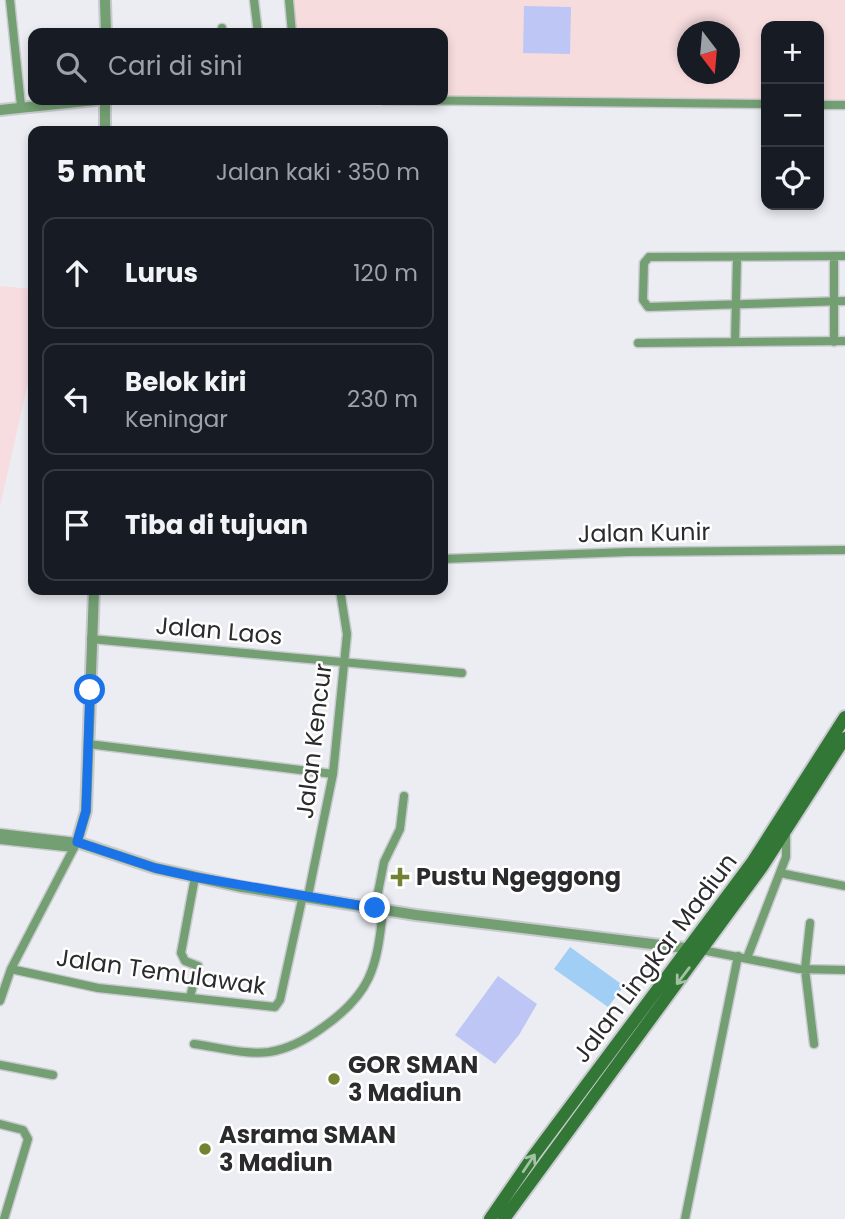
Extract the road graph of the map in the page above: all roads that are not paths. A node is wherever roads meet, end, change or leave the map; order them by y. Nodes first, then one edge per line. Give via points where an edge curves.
1 (105, 0) edge
2 (254, 0) edge
3 (289, 0) edge
4 (10, 2) edge
5 (0, 6) edge
6 (106, 28) edge
7 (257, 28) edge
8 (292, 28) edge
9 (448, 101) edge
10 (761, 104) edge
11 (824, 104) edge
12 (34, 105) edge
13 (105, 105) edge
14 (845, 105) edge
15 (21, 106) junction
16 (0, 110) edge
17 (105, 126) edge
18 (834, 256) junction
19 (845, 256) edge
20 (737, 258) junction
21 (845, 301) edge
22 (834, 302) junction
23 (737, 305) junction
24 (845, 341) edge
25 (736, 342) junction
26 (834, 342) junction
27 (638, 343) dead end
28 (845, 550) edge
29 (448, 559) edge
30 (94, 595) edge
31 (341, 595) edge
32 (92, 639) junction
33 (344, 662) junction
34 (462, 673) dead end
35 (845, 717) edge
36 (845, 738) edge
37 (88, 744) junction
38 (333, 774) junction
39 (404, 796) dead end
40 (782, 828) junction
41 (0, 833) edge
42 (0, 840) edge
43 (75, 845) junction
44 (780, 873) junction
45 (195, 877) junction
46 (845, 886) edge
47 (306, 895) junction
48 (379, 909) junction
49 (810, 923) dead end
50 (688, 949) junction
51 (702, 950) junction
52 (742, 957) junction
53 (11, 969) junction
54 (805, 969) junction
55 (845, 970) edge
56 (190, 997) junction
57 (0, 1000) edge
58 (194, 1044) dead end
59 (814, 1044) dead end
60 (0, 1065) edge
61 (53, 1075) dead end
62 (589, 1092) junction
63 (0, 1124) edge
64 (4, 1219) edge
65 (490, 1219) edge
66 (503, 1219) edge
67 (685, 1219) edge

1 - 6 street
2 - 7 street
3 - 8 street
4 - 5 street
4 - 15 street
9 - 10 street
11 - 14 street
12 - 15 street
13 - 17 street
15 - 16 street
18 - 19 street
18 - 20 street
18 - 22 street
20 - 23 street
20 - 23 street via 649,257 643,300 648,307
21 - 22 street
22 - 23 street
22 - 26 street
23 - 25 street
24 - 26 street
25 - 26 street
25 - 27 street
28 - 29 street, Jalan Kunir
30 - 32 street
31 - 33 street, Jalan Kencur via 347,634
32 - 33 street, Jalan Laos
32 - 37 street
33 - 34 street, Jalan Laos
33 - 38 street, Jalan Kencur
35 - 40 main road, Jalan Lingkar Madiun
36 - 40 main road, Jalan Lingkar Madiun
37 - 38 street
37 - 43 street via 86,811
38 - 47 street, Jalan Kencur
39 - 48 street via 400,829 381,870
40 - 44 street via 787,850
40 - 50 main road, Jalan Lingkar Madiun
40 - 51 main road, Jalan Lingkar Madiun
41 - 43 street
42 - 43 street
43 - 45 street
43 - 53 street
44 - 46 street
44 - 52 street
45 - 47 street
45 - 56 street via 181,953 185,961 198,966
47 - 48 street
47 - 56 street, Jalan Temulawak via 275,1007
48 - 50 street
48 - 58 street via 369,978 354,1005 342,1014 303,1040 268,1052
49 - 54 street
50 - 51 street
50 - 62 main road, Jalan Lingkar Madiun
51 - 52 street
51 -> 62 main road, Jalan Lingkar Madiun
52 - 54 street
52 - 67 street
53 - 56 street, Jalan Temulawak via 98,988
53 - 57 street
54 - 55 street
54 - 59 street
60 - 61 street
65 -> 62 main road, Jalan Lingkar Madiun
62 - 66 main road, Jalan Lingkar Madiun
63 - 64 street via 23,1130 28,1139

